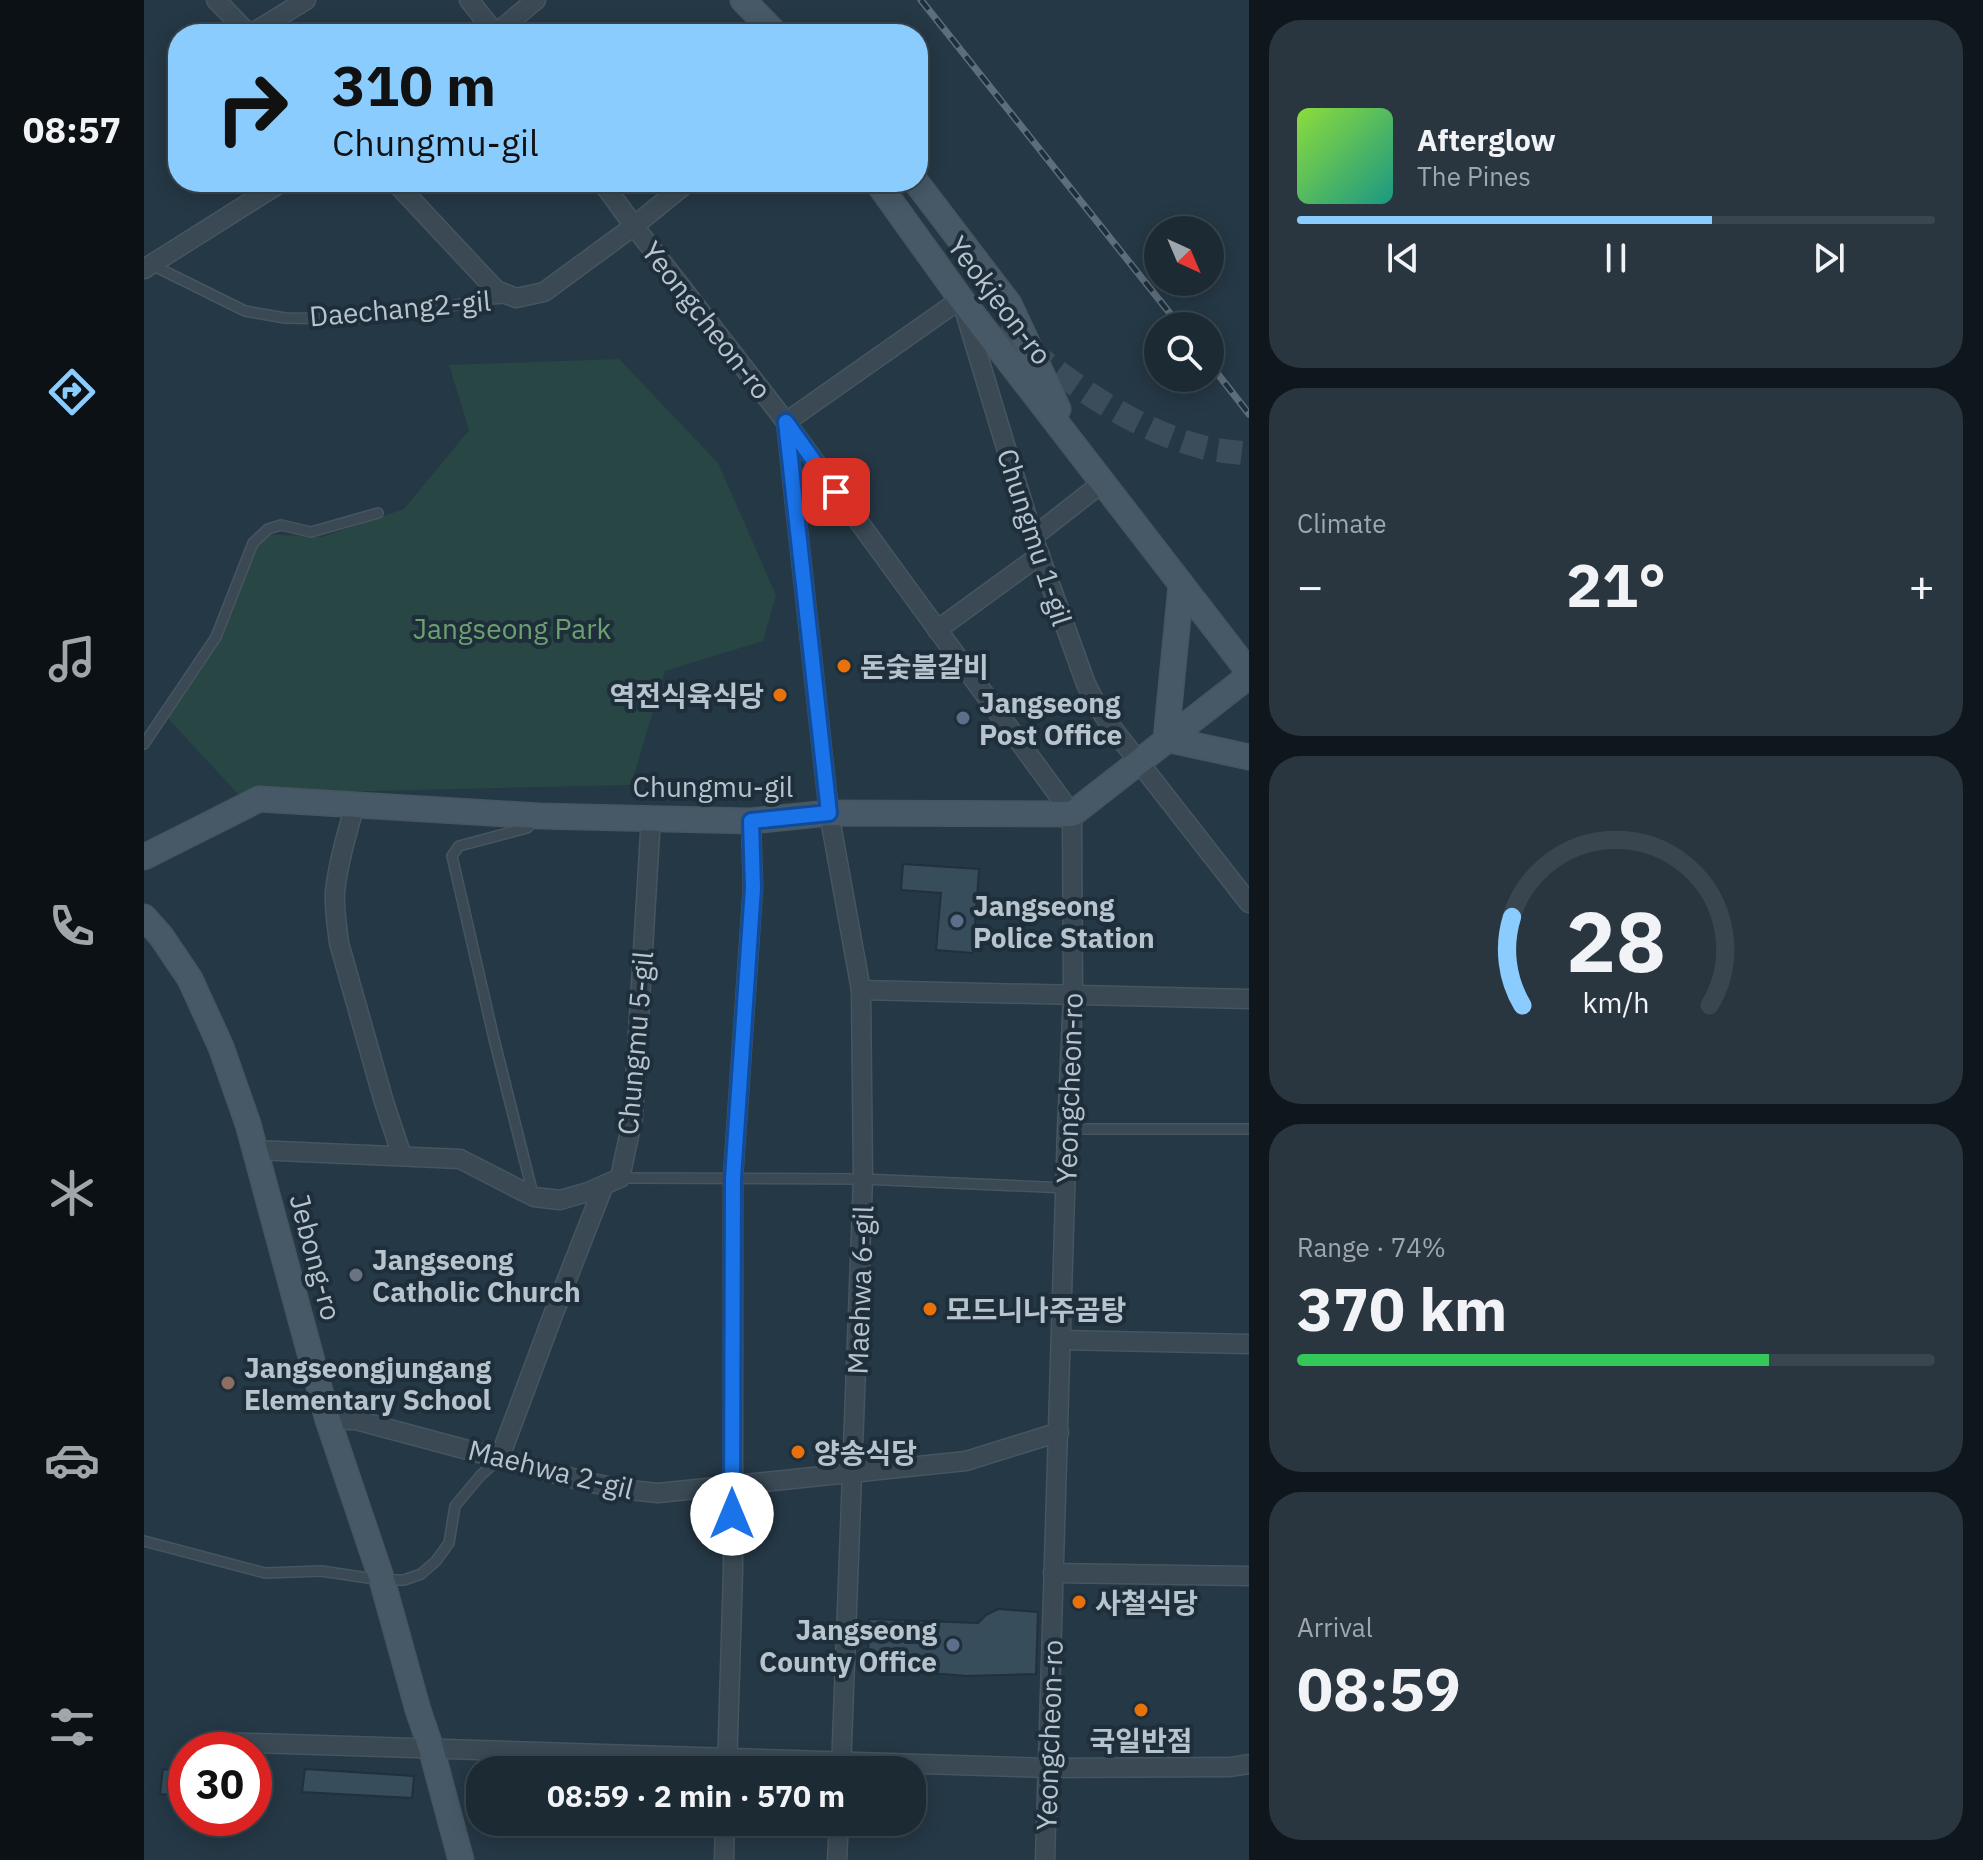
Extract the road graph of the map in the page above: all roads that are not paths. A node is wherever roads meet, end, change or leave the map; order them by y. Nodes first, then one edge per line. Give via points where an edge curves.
1 (216, 0) edge
2 (306, 0) edge
3 (469, 0) edge
4 (536, 0) edge
5 (743, 0) edge
6 (240, 24) edge
7 (266, 24) edge
8 (488, 24) edge
9 (508, 24) edge
10 (766, 24) edge
11 (266, 192) edge
12 (404, 192) edge
13 (609, 192) edge
14 (676, 192) edge
15 (884, 192) edge
16 (902, 192) edge
17 (924, 192) edge
18 (634, 226) junction
19 (147, 267) edge
20 (516, 298) junction
21 (961, 299) junction
22 (1001, 327) tunnel mouth
23 (786, 422) junction
24 (1077, 452) junction
25 (1102, 483) junction
26 (378, 513) dead end
27 (1033, 537) junction
28 (1040, 555) junction
29 (1181, 586) junction
30 (937, 630) junction
31 (1249, 674) edge
32 (1166, 739) junction
33 (144, 744) edge
34 (1249, 757) edge
35 (1139, 761) junction
36 (355, 805) junction
37 (829, 813) junction
38 (1072, 814) junction
39 (539, 816) junction
40 (651, 817) junction
41 (751, 821) junction
42 (144, 857) edge
43 (1249, 903) edge
44 (144, 917) edge
45 (861, 990) junction
46 (1073, 996) junction
47 (1249, 999) edge
48 (1067, 1129) junction
49 (1249, 1129) edge
50 (256, 1150) junction
51 (402, 1156) junction
52 (733, 1178) junction
53 (863, 1179) junction
54 (612, 1182) junction
55 (1066, 1188) junction
56 (534, 1197) junction
57 (1061, 1340) junction
58 (1249, 1344) edge
59 (328, 1420) junction
60 (1059, 1432) junction
61 (500, 1457) junction
62 (854, 1472) junction
63 (732, 1486) junction
64 (144, 1541) edge
65 (1053, 1573) junction
66 (1249, 1576) edge
67 (382, 1580) junction
68 (272, 1743) edge
69 (431, 1748) junction
70 (580, 1756) edge
71 (728, 1756) edge
72 (841, 1756) edge
73 (1249, 1764) edge
74 (926, 1767) edge
75 (1048, 1768) junction
76 (725, 1836) edge
77 (838, 1836) edge
78 (461, 1860) edge
79 (724, 1860) edge
80 (837, 1860) edge
81 (1045, 1860) edge

1 - 6 street
2 - 7 street
3 - 8 street
4 - 9 street
5 - 10 street
11 - 19 street
12 - 20 street via 496,290
13 - 18 street, Yeongcheon-ro
14 - 18 street
15 - 21 street, Yeokjeon-ro
16 - 22 street
17 - 24 street, Yeokjeon-ro via 1009,304
18 - 20 street via 544,292
18 - 23 street, Yeongcheon-ro
19 - 20 lane, Daechang2-gil via 245,311 285,318 350,319
21 - 23 street
21 - 24 street, Yeokjeon-ro
21 - 27 street, Chungmu 1-gil
23 - 30 street, Yeongcheon-ro
23 - 37 street, Maehwa 6-gil
24 - 25 street, Yeokjeon-ro
25 - 27 street
25 - 29 street, Yeokjeon-ro
26 - 33 lane via 311,532 281,525 253,543 216,637
27 - 28 street, Chungmu 1-gil
28 - 30 street
28 - 35 street, Chungmu 1-gil via 1086,684
29 - 31 street, Yeokjeon-ro
29 - 32 street
30 - 38 street, Yeongcheon-ro
31 - 32 street
32 - 34 street
32 - 35 street
35 - 38 street
35 - 43 street, Chungmu 1-gil
36 - 39 street, Chungmu-gil
36 - 42 street, Chungmu-gil via 259,799
36 - 51 street via 335,893 336,920
37 - 38 street, Chungmu-gil
37 - 41 street, Chungmu-gil
37 - 45 street, Maehwa 6-gil
38 - 46 street, Yeongcheon-ro
39 - 40 street, Chungmu-gil
39 - 56 lane via 527,828 459,846 452,856
40 - 41 street, Chungmu-gil
40 - 54 street, Chungmu 5-gil via 633,1117
41 - 52 street via 753,888
44 - 50 street, Jebong-ro via 203,1004
45 - 46 street
45 - 53 street, Maehwa 6-gil
46 - 47 street
46 - 48 street, Yeongcheon-ro
48 - 49 lane
48 - 55 street, Yeongcheon-ro
50 - 51 street
50 - 59 street, Jebong-ro
51 - 56 street via 460,1159
52 - 53 lane
52 - 54 lane
52 - 63 street
53 - 55 lane
53 - 62 street, Maehwa 6-gil
54 - 56 street via 560,1200
54 - 61 street, Chungmu 5-gil via 558,1301
55 - 57 street, Yeongcheon-ro
57 - 58 street
57 - 60 street, Yeongcheon-ro
59 - 61 street, Maehwa 2-gil via 356,1420
59 - 67 street, Jebong-ro
60 - 62 street, Maehwa 2-gil via 966,1461
60 - 65 street, Yeongcheon-ro
61 - 63 street, Maehwa 2-gil via 629,1490 658,1493
61 - 67 lane via 455,1506 449,1543 436,1561 404,1580
62 - 63 street, Maehwa 2-gil
62 - 72 street, Maehwa 6-gil
63 - 71 street
64 - 67 lane via 265,1573 321,1571
65 - 66 street
65 - 75 street, Yeongcheon-ro
67 - 69 street, Jebong-ro
68 - 69 street
69 - 70 street
69 - 78 street, Jebong-ro
73 - 75 street
74 - 75 street
75 - 81 street, Yeongcheon-ro
76 - 79 street
77 - 80 street

